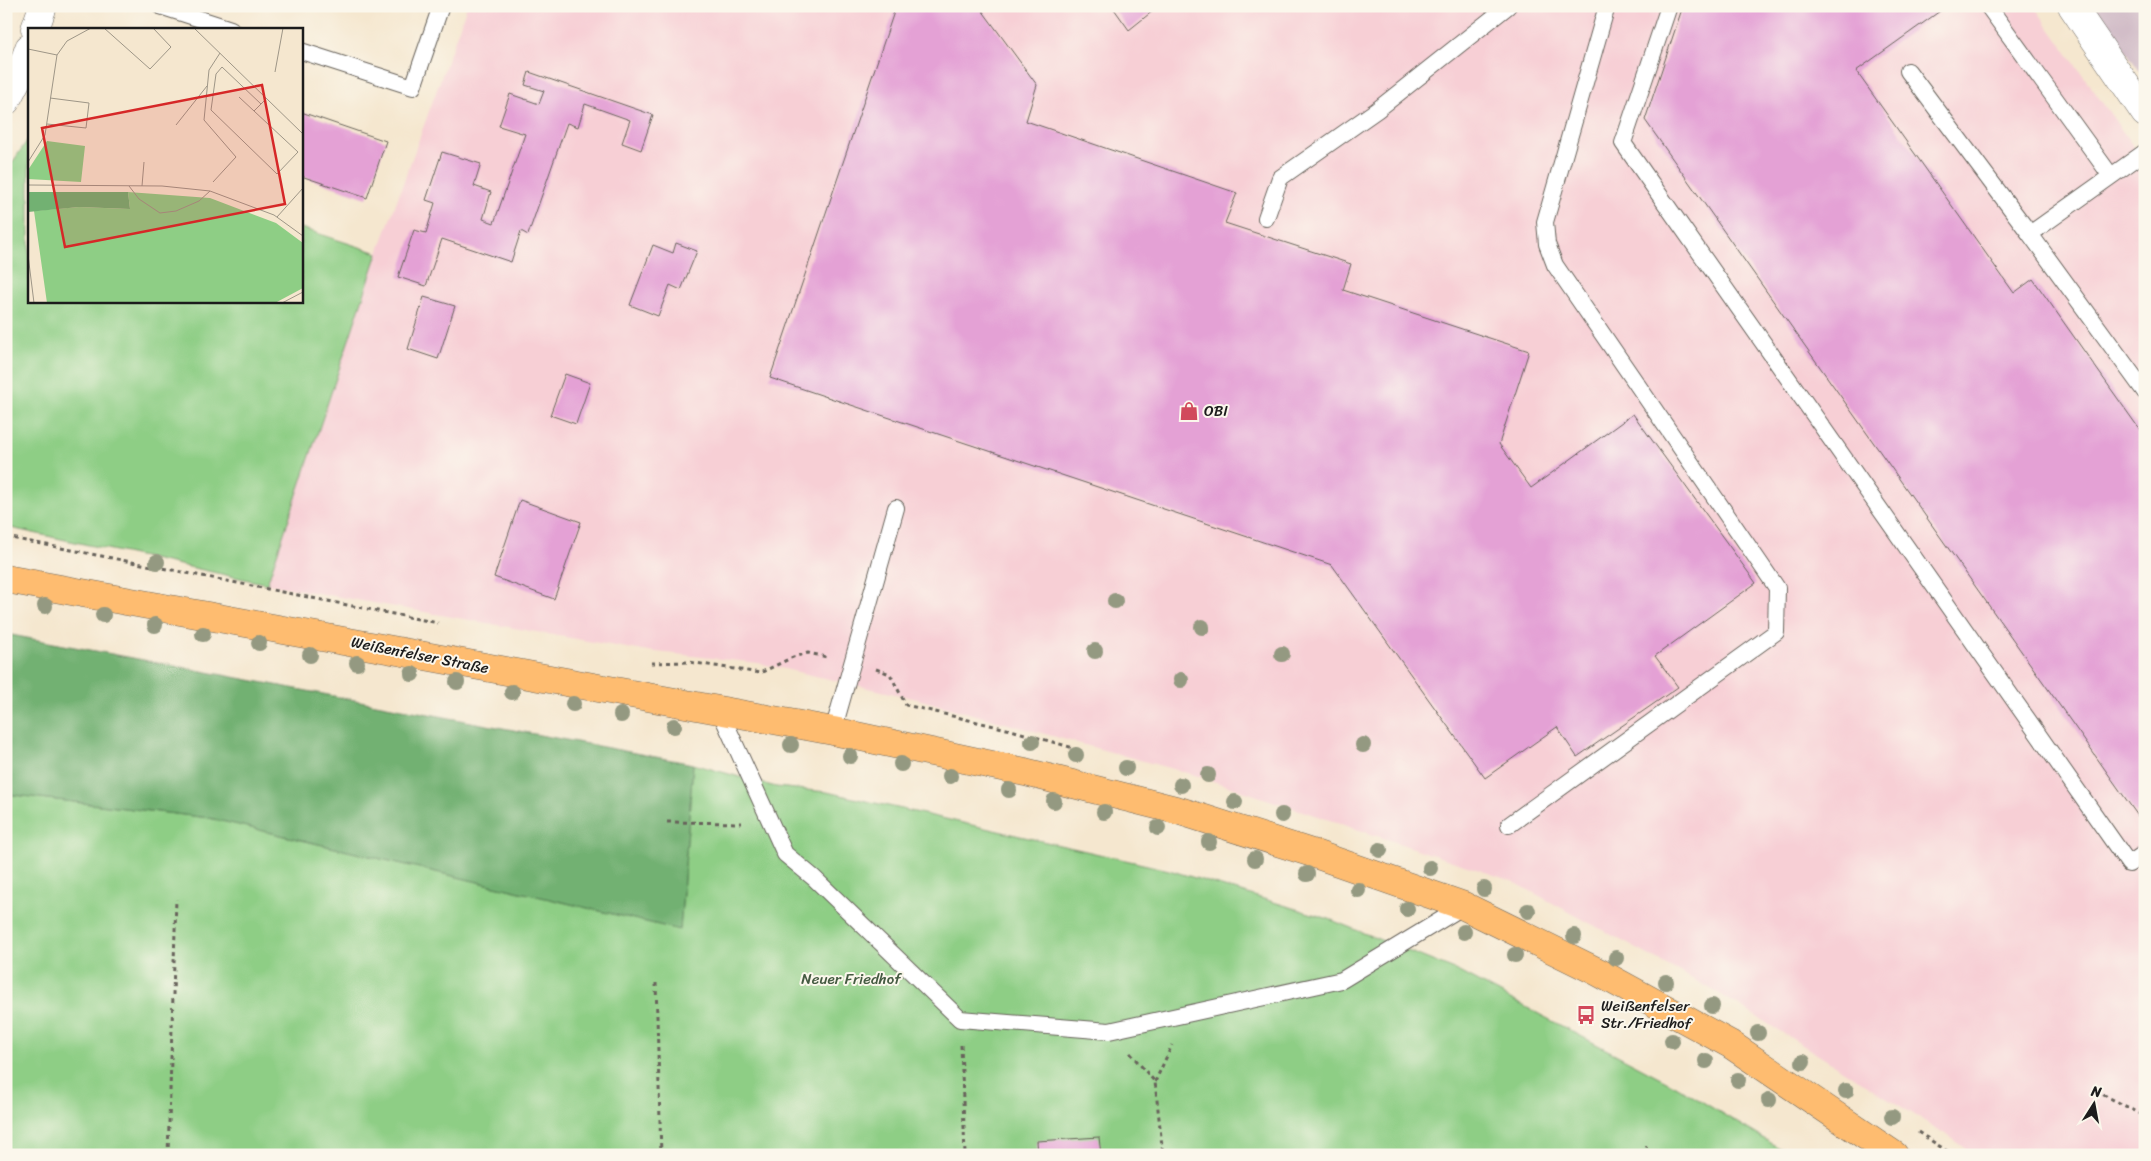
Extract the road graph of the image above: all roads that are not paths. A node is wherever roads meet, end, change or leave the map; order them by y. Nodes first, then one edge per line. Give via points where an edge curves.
1 (43, 6) edge
2 (160, 6) edge
3 (441, 6) edge
4 (1508, 6) edge
5 (1607, 6) edge
6 (1668, 6) edge
7 (1988, 6) edge
8 (2072, 6) edge
9 (35, 28) edge
10 (228, 28) edge
11 (28, 51) edge
12 (302, 51) edge
13 (1908, 71) dead end
14 (6, 101) edge
15 (2145, 114) edge
16 (2145, 152) edge
17 (2111, 176) junction
18 (1266, 218) dead end
19 (2030, 234) junction
20 (2145, 392) edge
21 (896, 508) dead end
22 (6, 579) edge
23 (719, 709) junction
24 (833, 731) junction
25 (1509, 825) dead end
26 (2145, 853) edge
27 (1464, 906) junction
28 (1894, 1155) edge

1 - 9 street
2 - 10 lane
3 - 12 lane via 413,87
4 - 18 lane via 1378,110 1280,178
5 - 25 lane via 1545,222 1547,244 1555,265 1777,588 1776,632
6 - 26 lane via 1623,143 2129,864
7 - 17 lane
8 - 15 street
11 - 14 street
13 - 19 lane
16 - 17 lane
17 - 19 lane
19 - 20 lane
21 - 24 lane
22 - 23 main road, Weißenfelser Straße
23 - 24 main road, Weißenfelser Straße
23 - 27 lane via 785,854 814,878 960,1020 1109,1030 1342,980
24 - 27 main road, Weißenfelser Straße via 1025,772 1180,811
27 - 28 main road, Weißenfelser Straße via 1598,972 1730,1044

